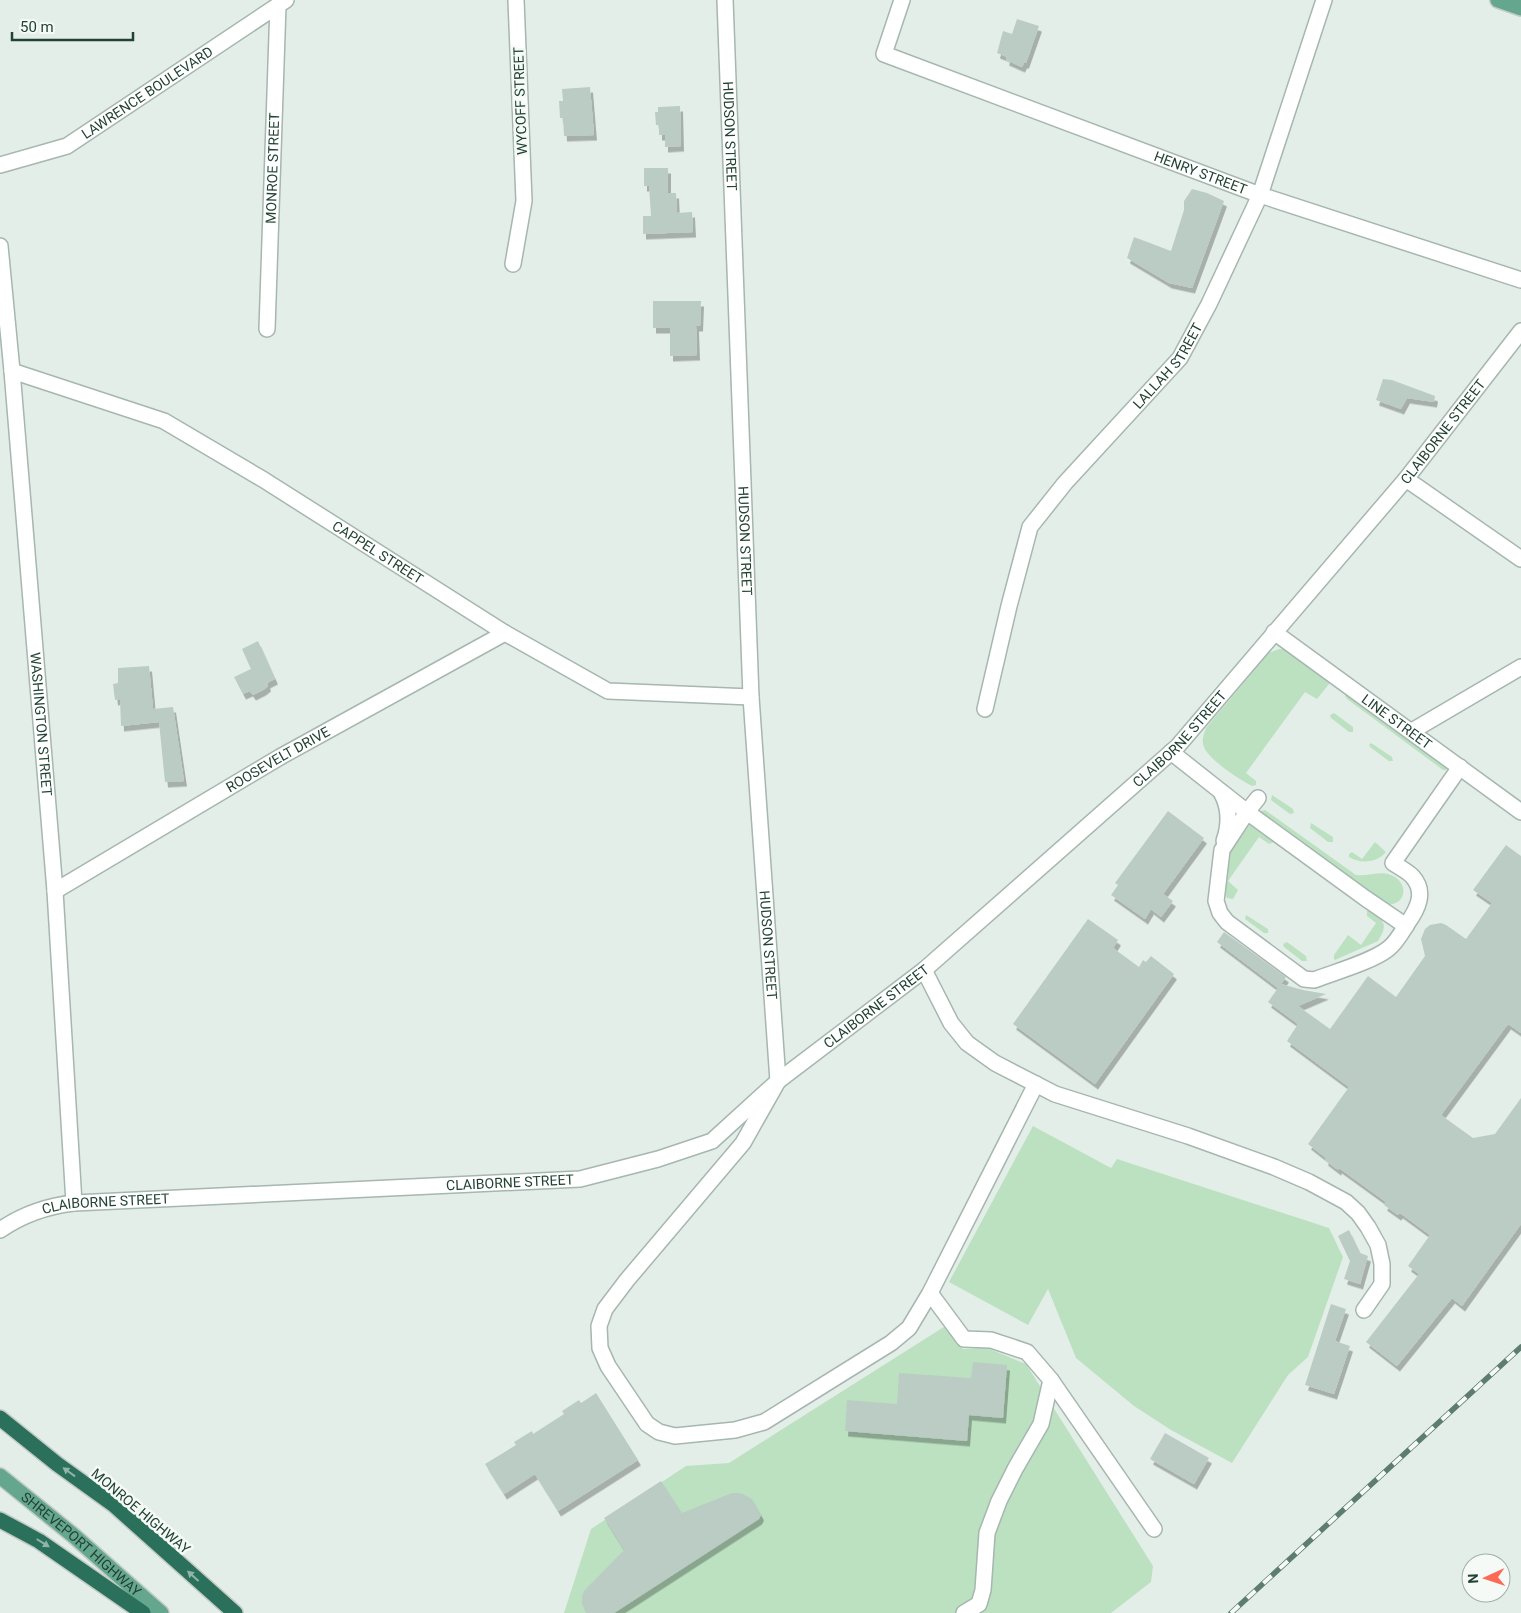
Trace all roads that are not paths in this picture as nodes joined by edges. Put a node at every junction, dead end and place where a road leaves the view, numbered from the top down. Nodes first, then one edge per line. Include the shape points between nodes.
1 (516, 0) edge
2 (725, 0) edge
3 (902, 0) edge
4 (1324, 0) edge
5 (1498, 0) edge
6 (282, 3) edge
7 (1521, 8) edge
8 (0, 165) edge
9 (1260, 195) junction
10 (0, 246) edge
11 (513, 264) dead end
12 (1521, 280) edge
13 (267, 330) dead end
14 (1521, 331) edge
15 (12, 371) junction
16 (1406, 479) junction
17 (1521, 559) edge
18 (1274, 632) junction
19 (505, 633) junction
20 (1521, 667) edge
21 (751, 697) junction
22 (985, 709) dead end
23 (1412, 731) junction
24 (1172, 752) junction
25 (1460, 767) junction
26 (1221, 792) junction
27 (1258, 798) dead end
28 (1247, 812) junction
29 (1521, 812) edge
30 (1222, 850) junction
31 (55, 891) junction
32 (1418, 905) junction
33 (1389, 915) junction
34 (1406, 926) junction
35 (1388, 949) junction
36 (924, 970) junction
37 (778, 1081) junction
38 (1036, 1084) junction
39 (74, 1203) junction
40 (0, 1230) edge
41 (930, 1293) junction
42 (1364, 1310) dead end
43 (1051, 1380) junction
44 (0, 1418) edge
45 (0, 1476) edge
46 (0, 1520) edge
47 (1154, 1529) dead end
48 (142, 1613) edge
49 (161, 1613) edge
50 (235, 1613) edge
51 (964, 1613) edge

1 - 11 street, WYCOFF STREET via 524,201
2 - 21 street, HUDSON STREET
3 - 9 street, HENRY STREET via 884,54
4 - 9 street, LALLAH STREET
5 - 7 main road
6 - 8 street, LAWRENCE BOULEVARD via 67,146
6 - 13 street, MONROE STREET
9 - 12 street, HENRY STREET
9 - 22 street, LALLAH STREET via 1180,358 1065,483 1030,527
10 - 15 street, WASHINGTON STREET
14 - 16 street, CLAIBORNE STREET
15 - 19 street, CAPPEL STREET via 164,421 264,480
15 - 31 street, WASHINGTON STREET
16 - 17 street
16 - 18 street, CLAIBORNE STREET
18 - 23 street, LINE STREET
18 - 24 street, CLAIBORNE STREET
19 - 21 street, CAPPEL STREET via 608,691
19 - 31 street, ROOSEVELT DRIVE via 280,757
20 - 23 street
21 - 37 street, HUDSON STREET
23 - 25 street, LINE STREET
24 - 26 street
24 - 36 street, CLAIBORNE STREET
25 - 29 street, LINE STREET
25 - 32 street via 1393,863 1418,884
26 - 28 street
26 - 30 street via 1228,813
27 - 28 street
28 - 30 street
28 - 33 street
30 - 35 street via 1216,901 1220,913 1227,922 1304,979 1314,980
31 - 39 street, WASHINGTON STREET
32 - 33 street via 1402,916
32 - 34 street
33 - 34 street
33 - 35 street via 1392,933
34 - 35 street
36 - 37 street, CLAIBORNE STREET
36 - 38 street via 952,1023 967,1042 996,1063
37 - 39 street, CLAIBORNE STREET via 712,1141 580,1179
37 - 41 street via 743,1143 627,1280 606,1309 599,1326 600,1348 608,1366 647,1424 659,1432 675,1436 735,1430 764,1422 891,1343 909,1328
38 - 41 street
38 - 42 street via 1055,1094 1274,1167 1346,1202 1368,1227 1378,1245 1382,1264 1382,1284
39 - 40 street, CLAIBORNE STREET via 40,1210
41 - 43 street via 964,1339 991,1340 1027,1352
43 - 47 street
43 - 51 street via 1041,1424 1007,1485 987,1532 979,1604
50 -> 44 highway, MONROE HIGHWAY via 114,1505
45 - 49 main road, SHREVEPORT HIGHWAY
46 -> 48 highway via 39,1541

